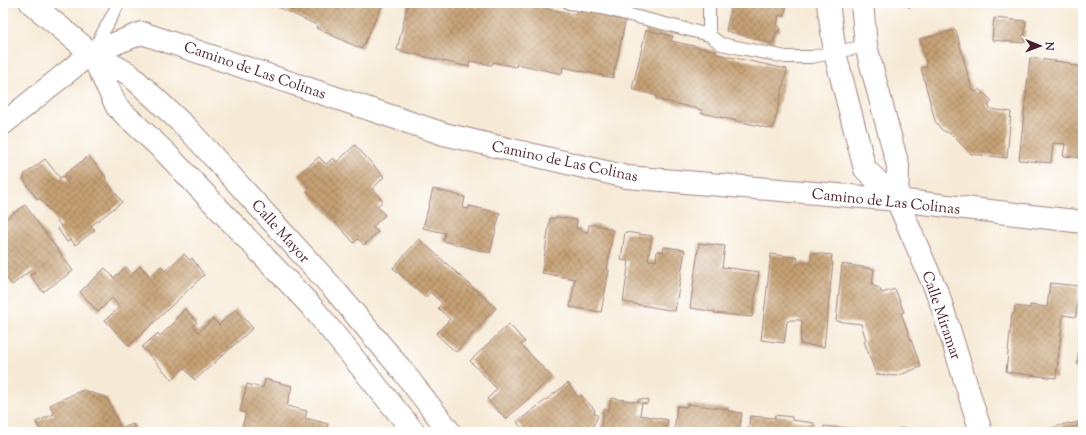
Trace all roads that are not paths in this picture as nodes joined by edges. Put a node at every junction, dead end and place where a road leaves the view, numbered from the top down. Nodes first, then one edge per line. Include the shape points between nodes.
1 (31, 3) edge
2 (119, 3) edge
3 (569, 3) edge
4 (709, 3) edge
5 (828, 3) edge
6 (862, 3) edge
7 (709, 35) junction
8 (866, 46) junction
9 (91, 53) junction
10 (835, 53) junction
11 (3, 124) edge
12 (897, 200) junction
13 (1083, 222) edge
14 (414, 432) edge
15 (450, 432) edge
16 (981, 432) edge

1 - 9 street, Calle Mayor
2 - 9 lane
3 - 7 lane via 602,8
4 - 7 lane
5 - 10 street, Calle Miramar
6 - 8 street, Calle Miramar
7 - 10 lane via 721,44 786,57 811,57
8 - 10 lane
8 - 12 street, Calle Miramar via 898,166
9 - 11 street, Camino de Las Colinas
9 - 12 street, Camino de Las Colinas via 142,32 444,134 627,177
9 - 14 street, Calle Mayor via 117,107 165,152 312,307
9 - 15 street, Calle Mayor via 129,74 188,129 333,288
10 - 12 street, Calle Miramar via 865,169
12 - 13 street, Camino de Las Colinas
12 - 16 street, Calle Miramar via 939,297

